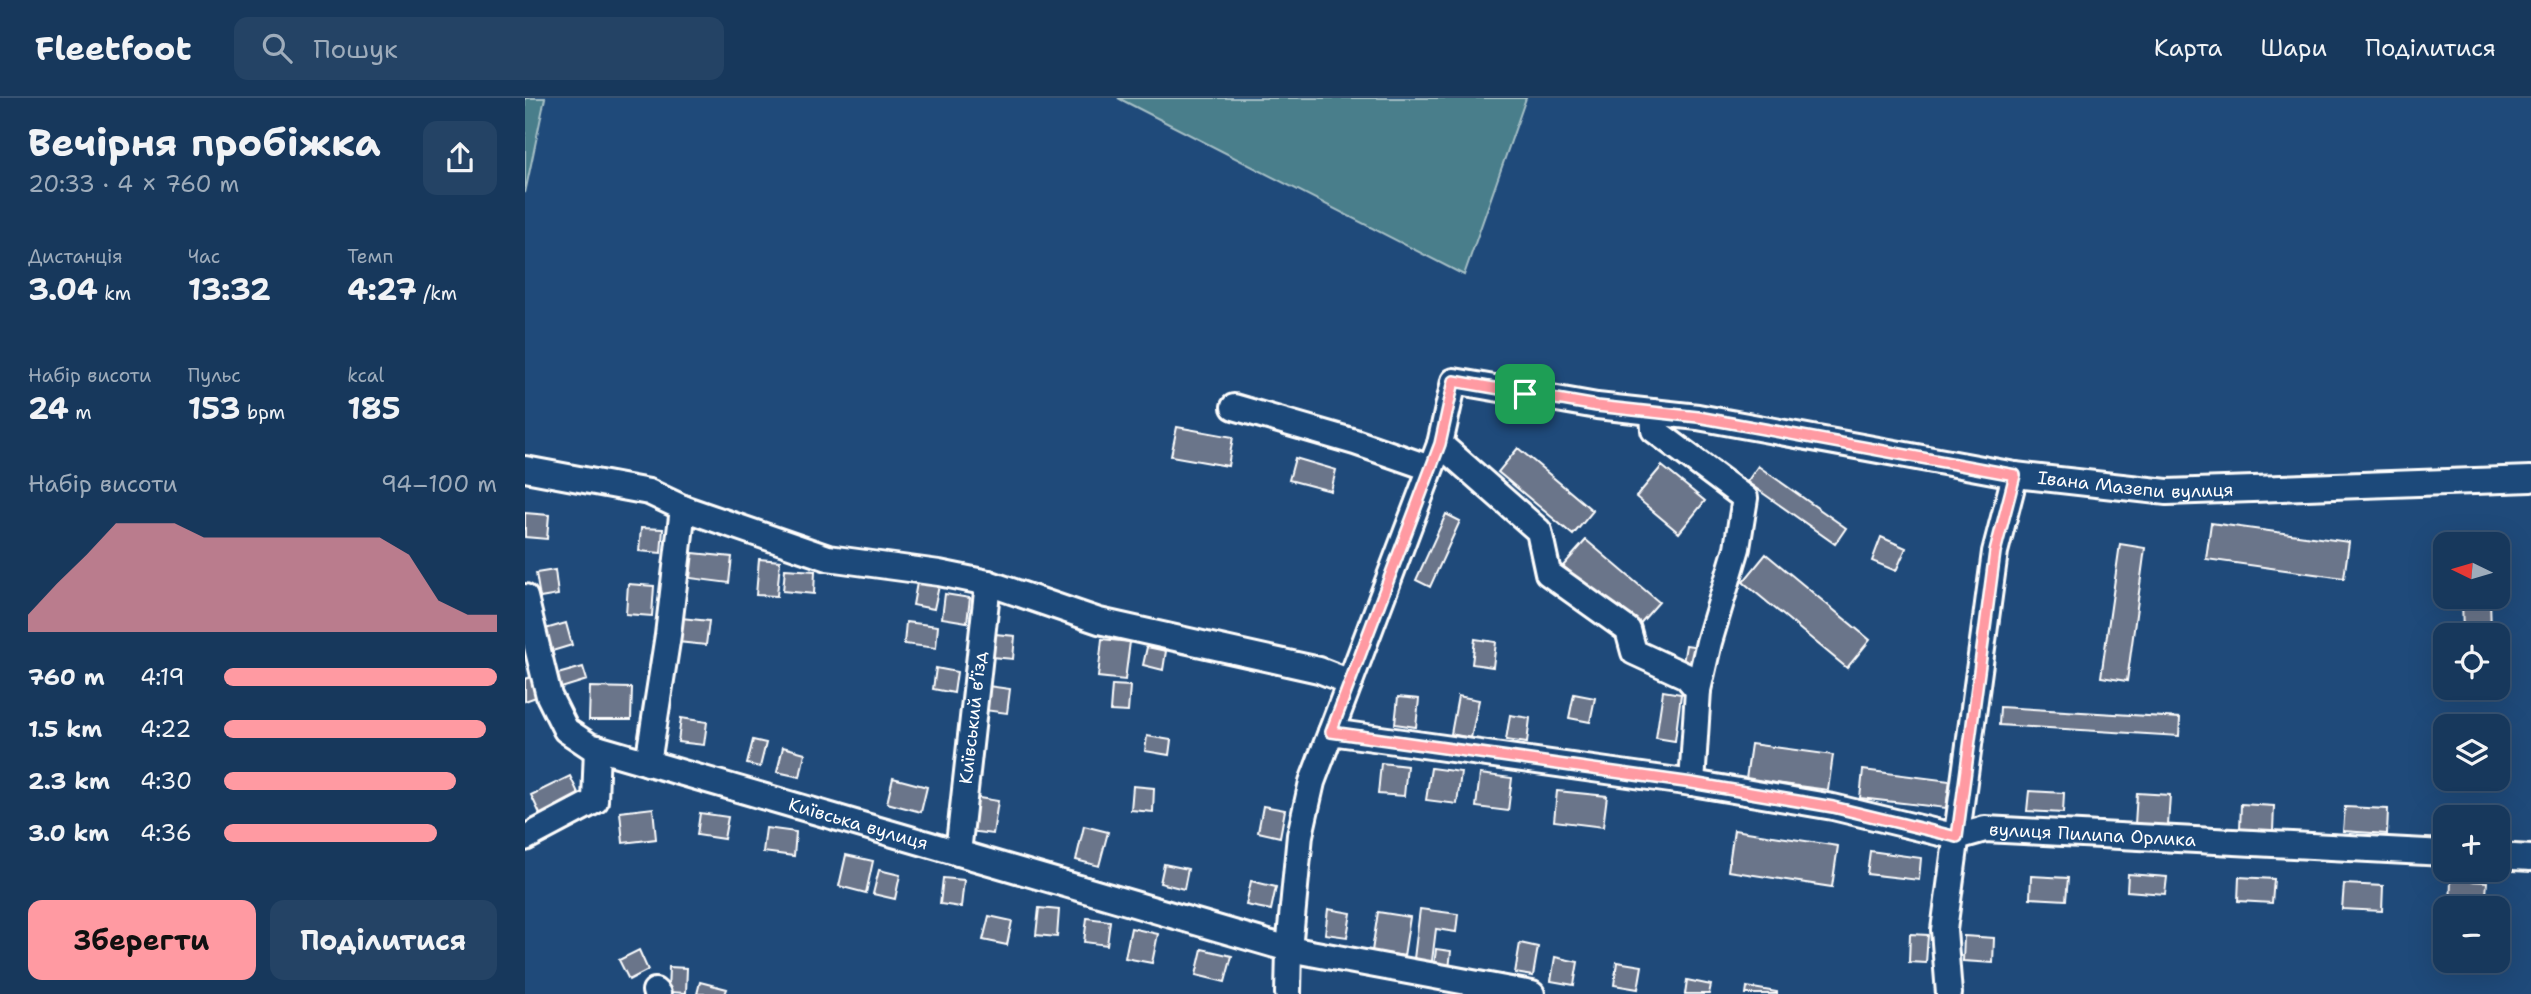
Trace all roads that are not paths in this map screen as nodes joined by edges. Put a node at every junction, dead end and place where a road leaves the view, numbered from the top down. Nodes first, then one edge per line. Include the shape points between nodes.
1 (1234, 407) dead end
2 (1653, 412) junction
3 (1440, 444) junction
4 (1430, 468) junction
5 (525, 469) edge
6 (2015, 475) junction
7 (2531, 479) edge
8 (683, 508) junction
9 (988, 583) junction
10 (525, 597) edge
11 (1350, 682) junction
12 (1698, 690) junction
13 (1331, 732) junction
14 (597, 748) junction
15 (648, 763) junction
16 (1692, 783) junction
17 (1957, 837) junction
18 (525, 838) edge
19 (2433, 852) edge
20 (958, 853) junction
21 (2510, 857) edge
22 (2531, 858) edge
23 (1289, 949) junction
24 (1288, 994) edge
25 (1532, 994) edge
26 (1949, 994) edge

1 - 4 street
2 - 3 street, Івана Мазепи вулиця via 1454,381
2 - 6 street, Івана Мазепи вулиця
2 - 12 street via 1654,430 1745,498 1737,548
3 - 4 street
3 - 12 street via 1539,531 1548,573 1628,630 1634,652 1686,676
4 - 11 street
5 - 8 street via 649,492
6 - 7 street, Івана Мазепи вулиця via 2167,492
6 - 17 street via 1995,552
8 - 9 street via 828,558
8 - 15 street
9 - 11 street via 1099,621 1319,670
9 - 20 street, Київський в’їзд
10 - 14 street, Київська вулиця via 549,696 566,730
11 - 13 street
12 - 16 street
13 - 16 street, вулиця Пилипа Орлика
13 - 23 street via 1312,782 1300,835
14 - 15 street, Київська вулиця
14 - 18 street via 595,802
15 - 20 street, Київська вулиця
16 - 17 street, вулиця Пилипа Орлика via 1833,807
17 - 19 street, вулиця Пилипа Орлика via 1985,829
17 - 26 street via 1944,930
20 - 23 street, Київська вулиця
21 - 22 street
23 - 24 street
23 - 25 street, Київська вулиця

